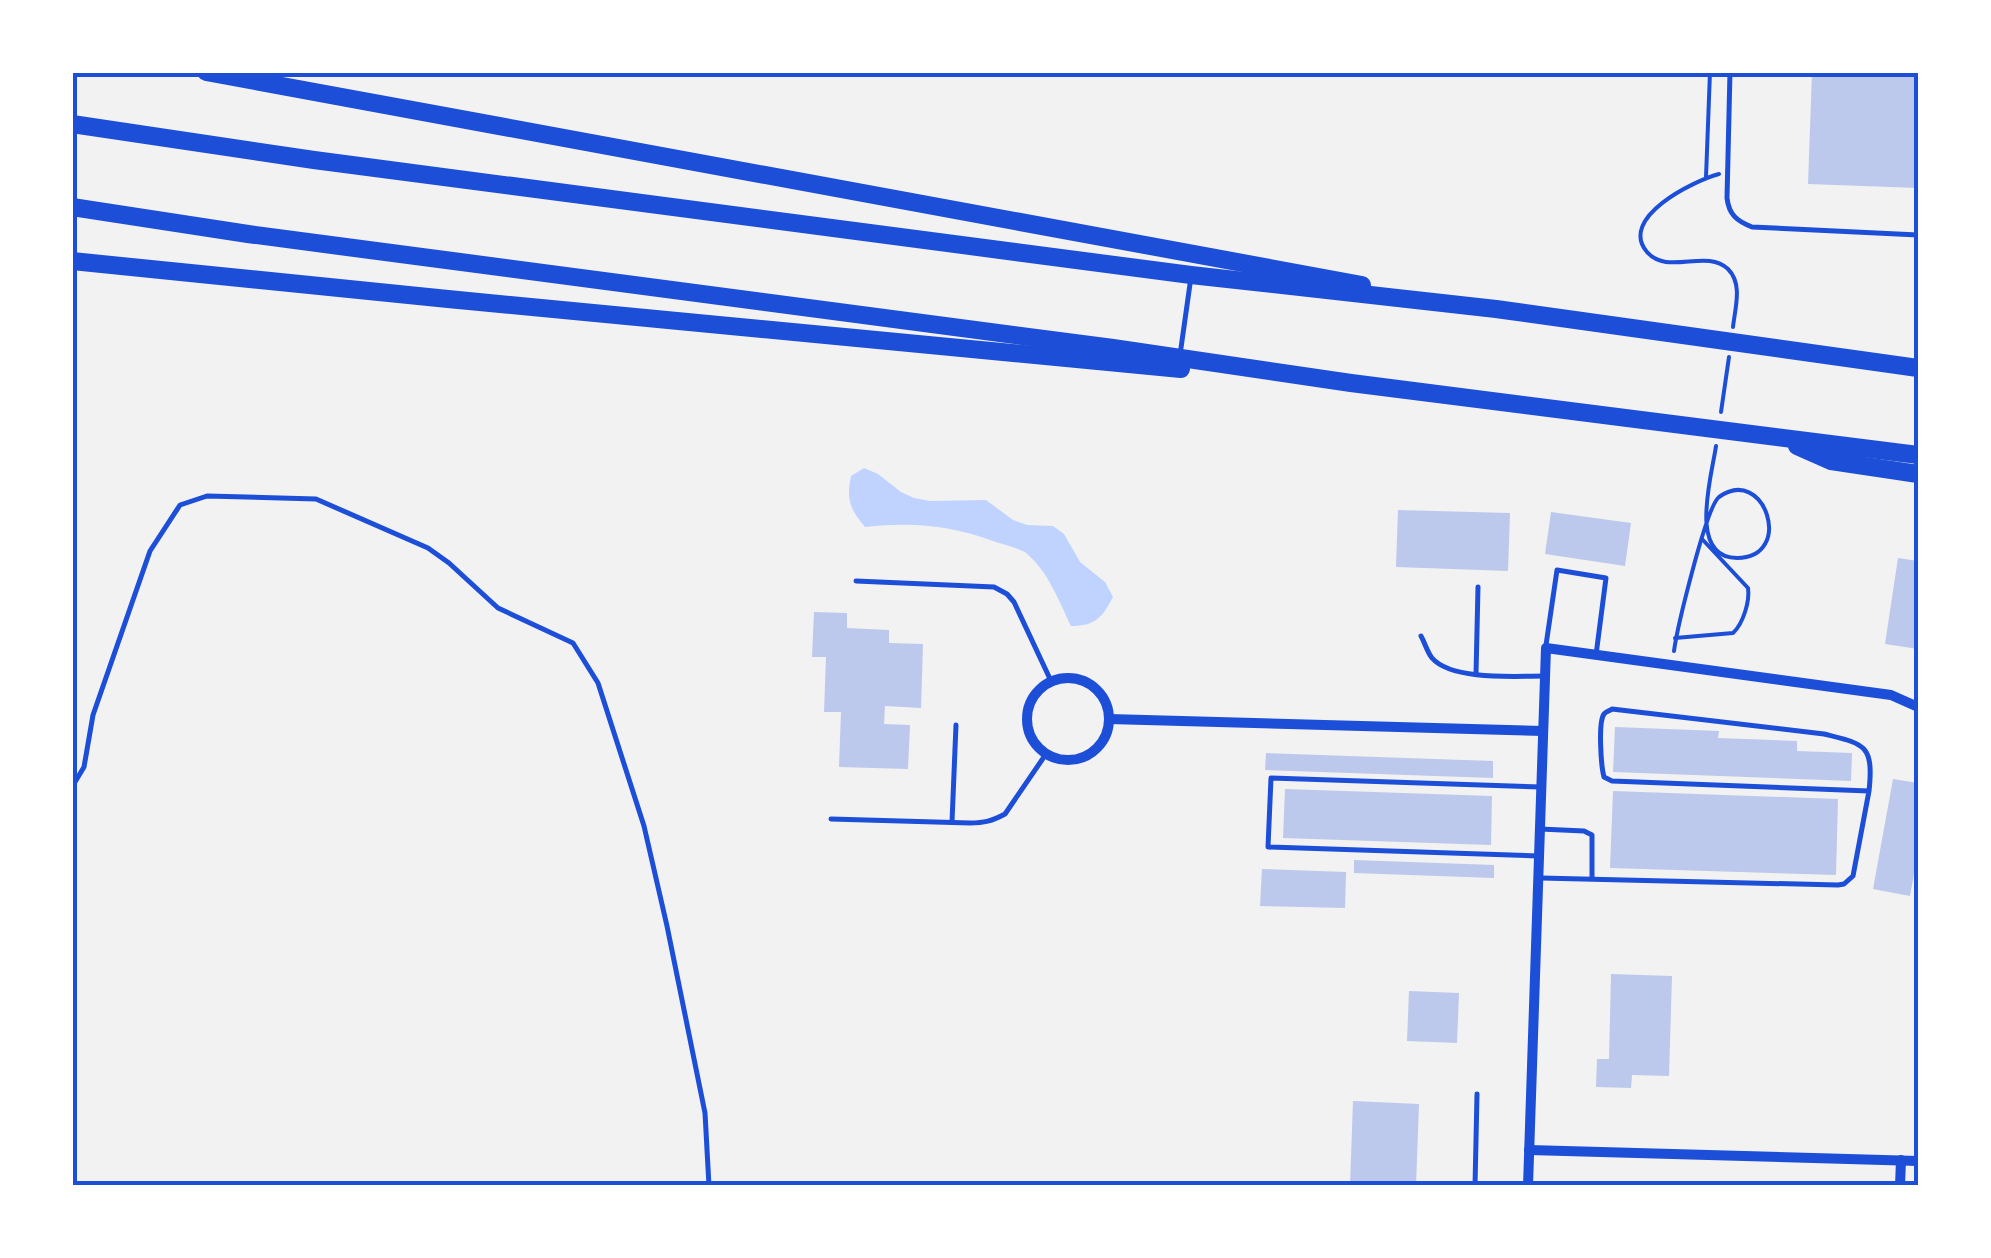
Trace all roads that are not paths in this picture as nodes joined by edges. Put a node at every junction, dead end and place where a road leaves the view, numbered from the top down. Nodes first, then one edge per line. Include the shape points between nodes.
1 (206, 72) edge
2 (1730, 72) edge
3 (72, 124) edge
4 (72, 207) edge
5 (1918, 235) edge
6 (72, 261) edge
7 (1191, 276) junction
8 (1496, 310) junction
9 (1180, 358) junction
10 (1918, 368) edge
11 (1351, 383) junction
12 (1778, 438) junction
13 (1918, 455) edge
14 (1918, 474) edge
15 (856, 582) dead end
16 (1478, 587) dead end
17 (1422, 636) dead end
18 (1546, 648) junction
19 (1596, 655) junction
20 (1476, 674) junction
21 (1545, 676) junction
22 (1051, 681) junction
23 (1918, 707) edge
24 (1109, 719) junction
25 (956, 725) dead end
26 (1543, 730) junction
27 (1046, 754) junction
28 (72, 786) edge
29 (1541, 787) junction
30 (1869, 791) junction
31 (831, 819) dead end
32 (952, 822) junction
33 (1540, 830) junction
34 (1539, 856) junction
35 (1538, 878) junction
36 (1592, 878) junction
37 (1477, 1094) dead end
38 (1529, 1150) junction
39 (1901, 1160) junction
40 (1918, 1161) edge
41 (710, 1186) edge
42 (1474, 1186) edge
43 (1528, 1186) edge
44 (1900, 1186) edge

1 - 8 highway
2 - 5 lane via 1727,198 1733,217 1752,227
3 - 7 highway
4 - 9 highway
6 - 11 highway
7 - 8 highway
7 - 9 lane
8 - 10 highway
9 - 11 highway
11 - 12 highway
12 - 13 highway
12 - 14 highway via 1830,461
15 - 22 lane via 1001,590 1014,602
16 - 20 lane
17 - 20 lane via 1442,666
18 - 19 street
18 - 19 lane via 1557,570 1606,578
18 - 21 street
19 - 23 street via 1891,695
20 - 21 lane
21 - 26 street
22 - 24 street via 1090,684
22 - 27 street via 1039,688 1027,712 1032,739
24 - 26 street
24 - 27 street via 1090,753 1064,760
25 - 32 lane
26 - 29 street
27 - 32 lane via 1005,814 985,823
28 - 41 lane via 84,767 93,715 150,551 180,505 206,496 316,498 428,548 498,608 573,644 598,682 644,826 667,926 705,1113
29 - 33 street
29 - 34 lane via 1271,778 1268,847
30 - 30 lane via 1868,761 1857,742 1612,710 1602,718 1602,772 1612,781
30 - 36 lane via 1852,876 1844,884
31 - 32 lane
33 - 34 street
33 - 36 lane via 1592,835
34 - 35 street
35 - 36 lane
35 - 38 street
37 - 42 lane
38 - 39 street
38 - 43 street
39 - 40 street
39 - 44 street

